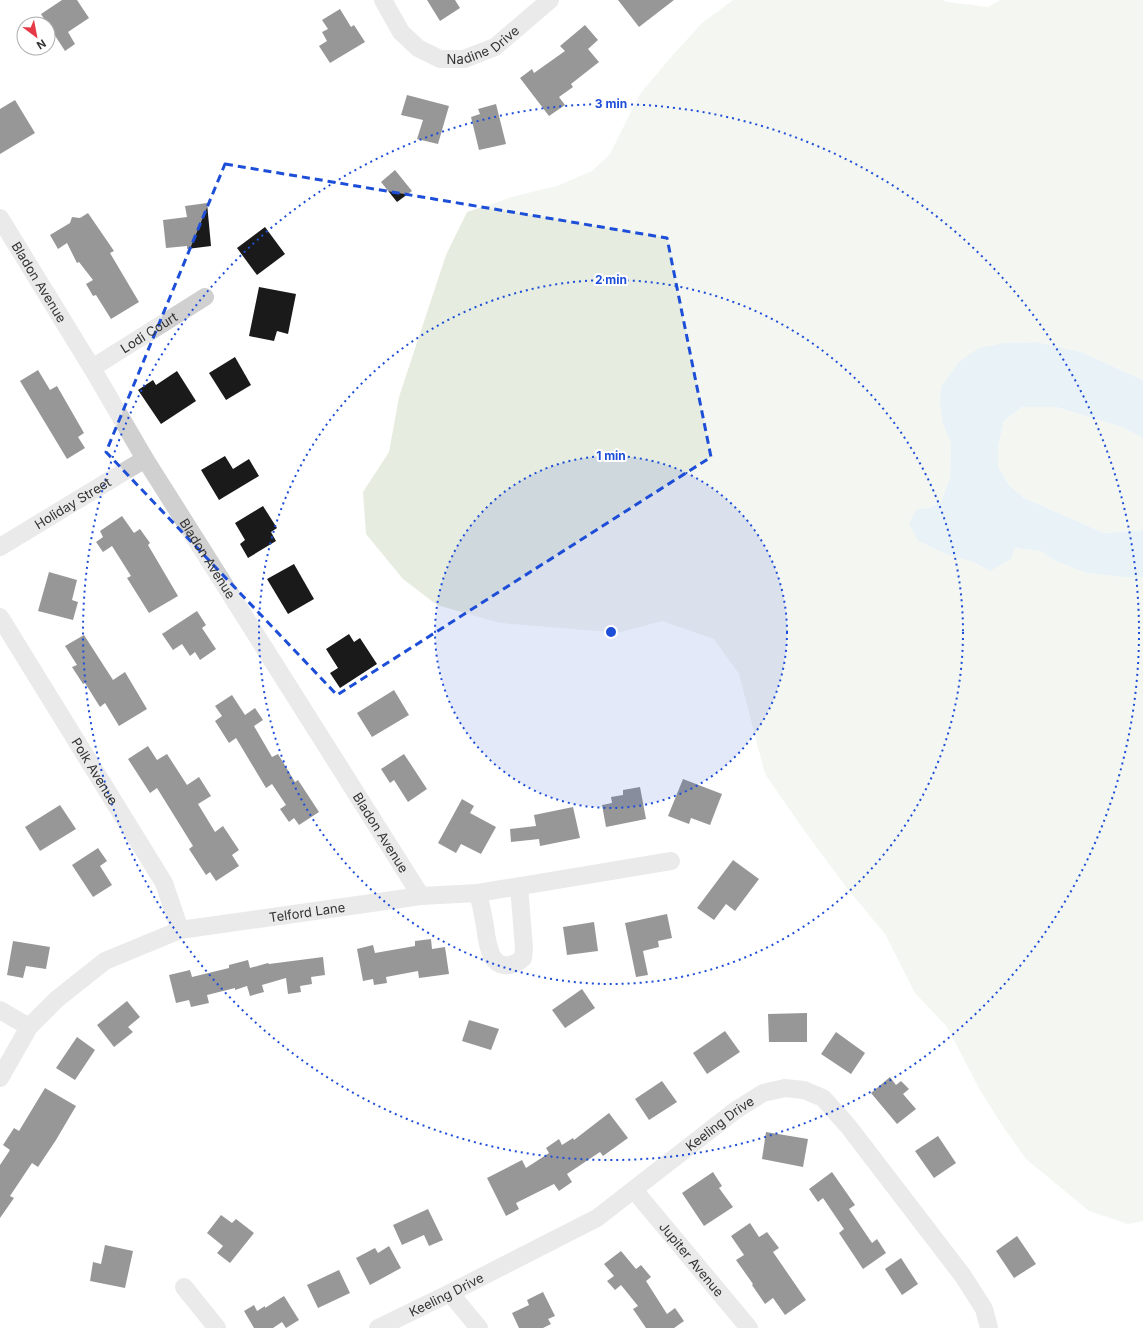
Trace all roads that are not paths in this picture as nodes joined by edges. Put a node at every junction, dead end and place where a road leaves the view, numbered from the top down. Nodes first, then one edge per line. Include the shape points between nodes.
1 (383, 0) edge
2 (550, 0) edge
3 (0, 218) edge
4 (205, 297) dead end
5 (92, 368) junction
6 (144, 459) junction
7 (0, 547) edge
8 (0, 617) edge
9 (671, 861) dead end
10 (519, 886) junction
11 (478, 893) junction
12 (421, 896) junction
13 (180, 930) junction
14 (0, 1010) edge
15 (29, 1027) junction
16 (0, 1078) edge
17 (634, 1190) junction
18 (184, 1287) dead end
19 (450, 1294) junction
20 (217, 1328) edge
21 (378, 1328) edge
22 (479, 1328) edge
23 (749, 1328) edge
24 (989, 1328) edge

1 - 2 street, Nadine Drive via 401,32 418,48 440,59 464,59 495,47
3 - 5 street, Bladon Avenue
4 - 5 street, Lodi Court
5 - 6 street, Bladon Avenue
6 - 7 street, Holiday Street
6 - 12 street, Bladon Avenue
8 - 13 street, Polk Avenue via 164,883
9 - 10 street, Telford Lane
10 - 11 street, Telford Lane
10 - 11 street via 523,958 510,966 502,965 495,960 490,951
11 - 12 street, Telford Lane
12 - 13 street, Telford Lane
13 - 15 street, Telford Lane via 105,961 57,999
14 - 15 street
15 - 16 street, Telford Lane
17 - 19 street, Keeling Drive via 597,1218
17 - 23 street, Jupiter Avenue
17 - 24 street, Keeling Drive via 736,1110 763,1093 785,1088 804,1090 823,1098 848,1126 963,1276 984,1309
18 - 20 street
19 - 21 street, Keeling Drive
19 - 22 street

